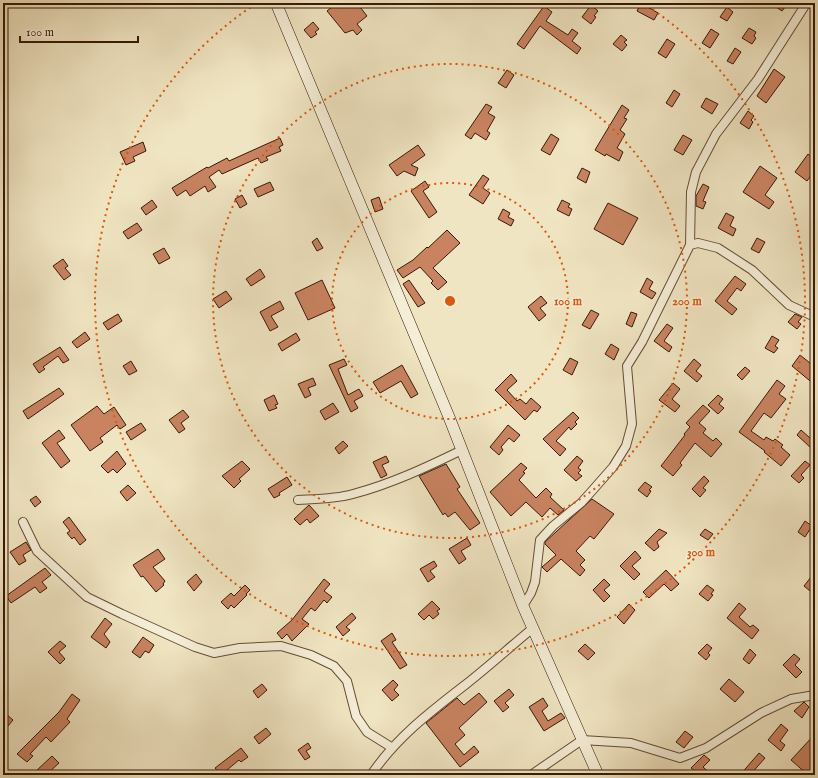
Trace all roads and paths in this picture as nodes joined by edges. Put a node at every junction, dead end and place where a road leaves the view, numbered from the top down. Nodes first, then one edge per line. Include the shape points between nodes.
1 (276, 3) edge
2 (804, 7) dead end
3 (690, 245) junction
4 (815, 317) edge
5 (462, 450) junction
6 (298, 500) dead end
7 (23, 522) dead end
8 (524, 606) junction
9 (533, 628) junction
10 (814, 693) edge
11 (582, 740) junction
12 (391, 748) junction
13 (370, 775) edge
14 (531, 775) edge
15 (598, 775) edge

1 - 5 street
2 - 3 street via 758,79 716,134 696,172 690,192
3 - 4 street via 698,243 718,248 752,270 789,305
3 - 8 street via 642,342 627,366 632,424 626,446 613,467 586,497 540,540 535,582
5 - 6 street via 418,471 353,494 327,499
5 - 8 street
7 - 12 street via 37,551 87,597 122,614 214,653 240,648 280,646 311,655 334,666 347,681 356,716 367,732
8 - 9 street
9 - 11 street
9 - 12 street via 426,715
10 - 11 street via 791,699 761,712 706,748 680,758 630,743
11 - 14 street
11 - 15 street
12 - 13 street

